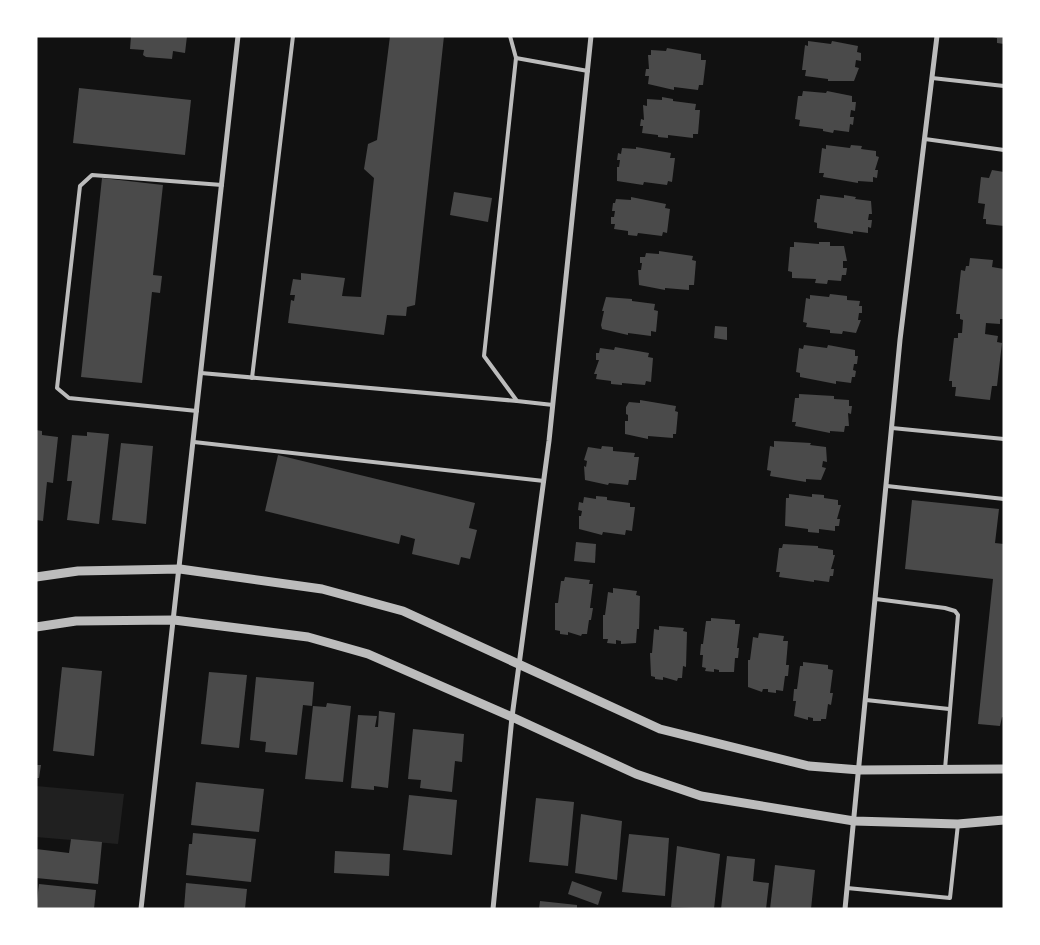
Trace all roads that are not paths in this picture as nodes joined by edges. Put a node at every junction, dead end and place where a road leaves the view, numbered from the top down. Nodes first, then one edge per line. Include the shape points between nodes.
1 (238, 36) edge
2 (292, 36) edge
3 (510, 36) edge
4 (591, 36) edge
5 (937, 36) edge
6 (516, 58) junction
7 (588, 71) junction
8 (932, 78) junction
9 (1004, 86) edge
10 (924, 139) junction
11 (1004, 150) edge
12 (222, 186) junction
13 (201, 373) junction
14 (252, 378) junction
15 (516, 401) junction
16 (553, 405) junction
17 (197, 411) junction
18 (892, 428) junction
19 (1004, 439) edge
20 (194, 442) junction
21 (544, 481) junction
22 (886, 486) junction
23 (1004, 499) edge
24 (180, 569) junction
25 (36, 577) edge
26 (876, 599) junction
27 (174, 620) junction
28 (36, 627) edge
29 (520, 666) junction
30 (866, 700) junction
31 (949, 709) junction
32 (512, 717) junction
33 (945, 769) junction
34 (1004, 769) edge
35 (860, 770) junction
36 (1004, 820) edge
37 (854, 821) junction
38 (958, 824) junction
39 (847, 888) junction
40 (141, 909) edge
41 (493, 909) edge
42 (845, 909) edge

1 - 12 street
2 - 14 lane
3 - 6 lane
4 - 7 street
5 - 8 street
6 - 7 lane
6 - 15 lane via 484,356
7 - 16 street
8 - 9 lane
8 - 10 street
10 - 11 lane
10 - 18 street
12 - 13 street
12 - 17 lane via 92,175 80,186 57,388 69,398
13 - 14 lane
13 - 17 street
14 - 15 lane
15 - 16 lane
16 - 21 street
17 - 20 street
18 - 19 lane
18 - 22 street
20 - 21 lane
20 - 24 street
21 - 29 street
22 - 23 lane
22 - 26 street
24 - 25 street via 78,571
24 - 27 street
24 - 29 street via 322,589 402,611
26 - 30 street
26 - 31 lane via 945,608 958,615
27 - 28 street via 76,621
27 - 32 street via 308,637 368,654
27 - 40 street
29 - 32 street
29 - 35 street via 660,729 809,766
30 - 31 lane
30 - 35 street
31 - 33 lane
32 - 37 street via 636,774 701,796
32 - 41 street
33 - 34 street
33 - 35 street
35 - 37 street
36 - 38 street
37 - 38 street
37 - 39 street
38 - 39 lane via 950,898
39 - 42 street

